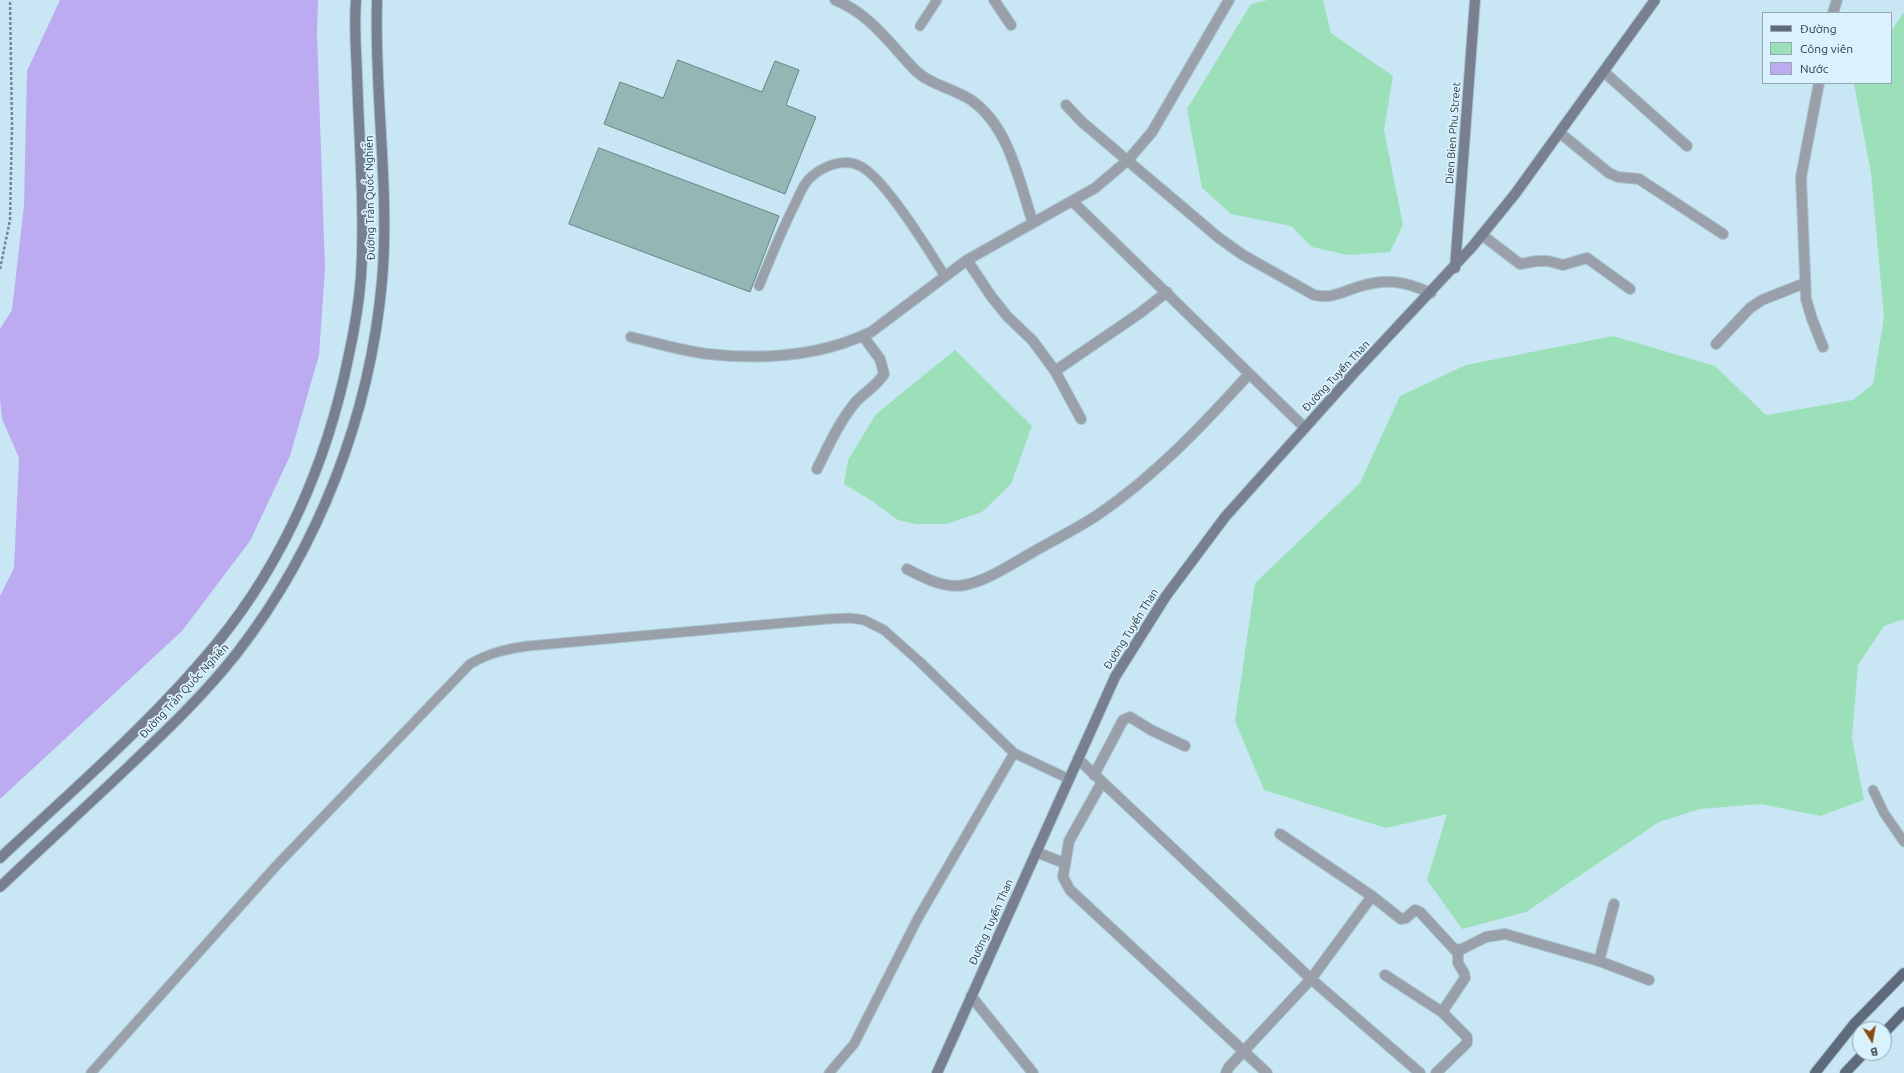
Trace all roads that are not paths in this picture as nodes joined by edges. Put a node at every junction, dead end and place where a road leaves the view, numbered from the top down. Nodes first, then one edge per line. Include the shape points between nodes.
1 (356, 0) edge
2 (377, 0) edge
3 (835, 0) edge
4 (937, 0) edge
5 (994, 0) edge
6 (1229, 0) edge
7 (1475, 0) edge
8 (1655, 0) edge
9 (1837, 0) edge
10 (1833, 12) edge
11 (1011, 25) dead end
12 (920, 26) dead end
13 (1604, 72) junction
14 (1819, 84) edge
15 (1066, 105) dead end
16 (1560, 133) junction
17 (1687, 146) dead end
18 (1128, 160) junction
19 (1073, 202) junction
20 (1033, 222) junction
21 (1723, 234) dead end
22 (1482, 235) junction
23 (968, 260) junction
24 (1454, 268) junction
25 (946, 276) junction
26 (1805, 283) junction
27 (759, 286) dead end
28 (1630, 289) dead end
29 (1167, 292) junction
30 (1430, 293) junction
31 (863, 336) junction
32 (630, 337) dead end
33 (1716, 344) dead end
34 (1823, 347) dead end
35 (1055, 371) junction
36 (1250, 374) junction
37 (1081, 419) dead end
38 (1305, 428) junction
39 (818, 469) dead end
40 (907, 569) dead end
41 (1185, 746) dead end
42 (1014, 753) junction
43 (1078, 759) junction
44 (1094, 775) junction
45 (1069, 779) junction
46 (1102, 782) junction
47 (1873, 790) dead end
48 (1280, 834) dead end
49 (1904, 842) edge
50 (1036, 852) junction
51 (0, 858) edge
52 (1064, 863) junction
53 (0, 887) edge
54 (1372, 896) junction
55 (1614, 904) dead end
56 (1458, 950) junction
57 (1599, 961) junction
58 (1904, 974) edge
59 (1385, 975) dead end
60 (1311, 978) junction
61 (1649, 980) dead end
62 (971, 996) junction
63 (1442, 1012) junction
64 (1904, 1012) edge
65 (1892, 1025) edge
66 (1244, 1052) junction
67 (1856, 1061) edge
68 (91, 1073) edge
69 (829, 1073) edge
70 (937, 1073) edge
71 (1033, 1073) edge
72 (1226, 1073) edge
73 (1267, 1073) edge
74 (1420, 1073) edge
75 (1436, 1073) edge
76 (1815, 1073) edge
77 (1845, 1073) edge

1 - 51 main road, Đường Trần Quốc Nghiễn via 362,230 361,278 356,324 332,425 298,514 276,557 218,642 131,735
2 - 53 main road, Đường Trần Quốc Nghiễn via 384,233 382,281 365,385 351,433 318,520 268,610 236,654 146,749
3 - 20 street via 865,16 925,79 969,99 985,110 1004,141
4 - 12 lane
5 - 11 street
6 - 18 street via 1152,132
7 - 24 main road, Dien Bien Phu Street
8 - 13 main road, Đường Tuyển Than
9 - 10 street
13 - 16 main road, Đường Tuyển Than
13 - 17 street
14 - 26 street via 1801,177
15 - 18 street via 1082,122
16 - 21 street via 1609,173 1618,177 1639,179
16 - 22 main road, Đường Tuyển Than
18 - 19 street via 1095,188
18 - 30 street via 1219,238 1243,255 1314,295 1325,297 1360,286 1398,281
19 - 20 street
19 - 29 street
20 - 23 street
22 - 24 main road, Đường Tuyển Than
22 - 28 street via 1520,264 1548,261 1563,265 1587,258
23 - 25 street
23 - 35 street via 1003,311 1033,341
24 - 30 main road, Đường Tuyển Than
25 - 27 lane via 872,173 860,165 839,163 822,169 807,181
25 - 31 street
26 - 33 street via 1762,300 1750,308
26 - 34 street via 1806,300
29 - 35 street via 1140,314
29 - 36 street
30 - 38 main road, Đường Tuyển Than
31 - 32 street via 831,348 757,356 708,354
31 - 39 street via 880,359 884,374 843,417
35 - 37 street
36 - 38 street
36 - 40 street via 1166,460 1095,517 1006,567 964,585 936,582
38 - 43 main road, Đường Tuyển Than via 1226,517 1166,596 1115,677
41 - 44 street via 1126,717
42 - 45 lane
42 - 68 lane via 899,643 874,624 864,620 820,620 528,646 484,656 470,664 321,818
42 - 69 lane via 918,918 854,1044
43 - 44 street
43 - 45 main road, Đường Tuyển Than
44 - 46 street
45 - 50 main road, Đường Tuyển Than
46 - 52 street via 1069,841
46 - 60 street
47 - 49 lane via 1884,813
48 - 54 street
50 - 52 street
50 - 62 main road, Đường Tuyển Than
52 - 66 street via 1063,878 1070,890
54 - 56 street via 1400,919 1406,918 1415,910 1420,912 1455,950
54 - 60 street
55 - 57 street
56 - 57 street via 1486,937 1505,934
56 - 63 street via 1458,963 1465,978
57 - 61 street
58 - 76 main road via 1854,1024
59 - 63 street
60 - 66 street
60 - 74 street
62 - 70 main road, Đường Tuyển Than
62 - 71 street
63 - 75 street via 1468,1040
64 - 65 main road
66 - 72 street
66 - 73 street
67 - 77 main road

